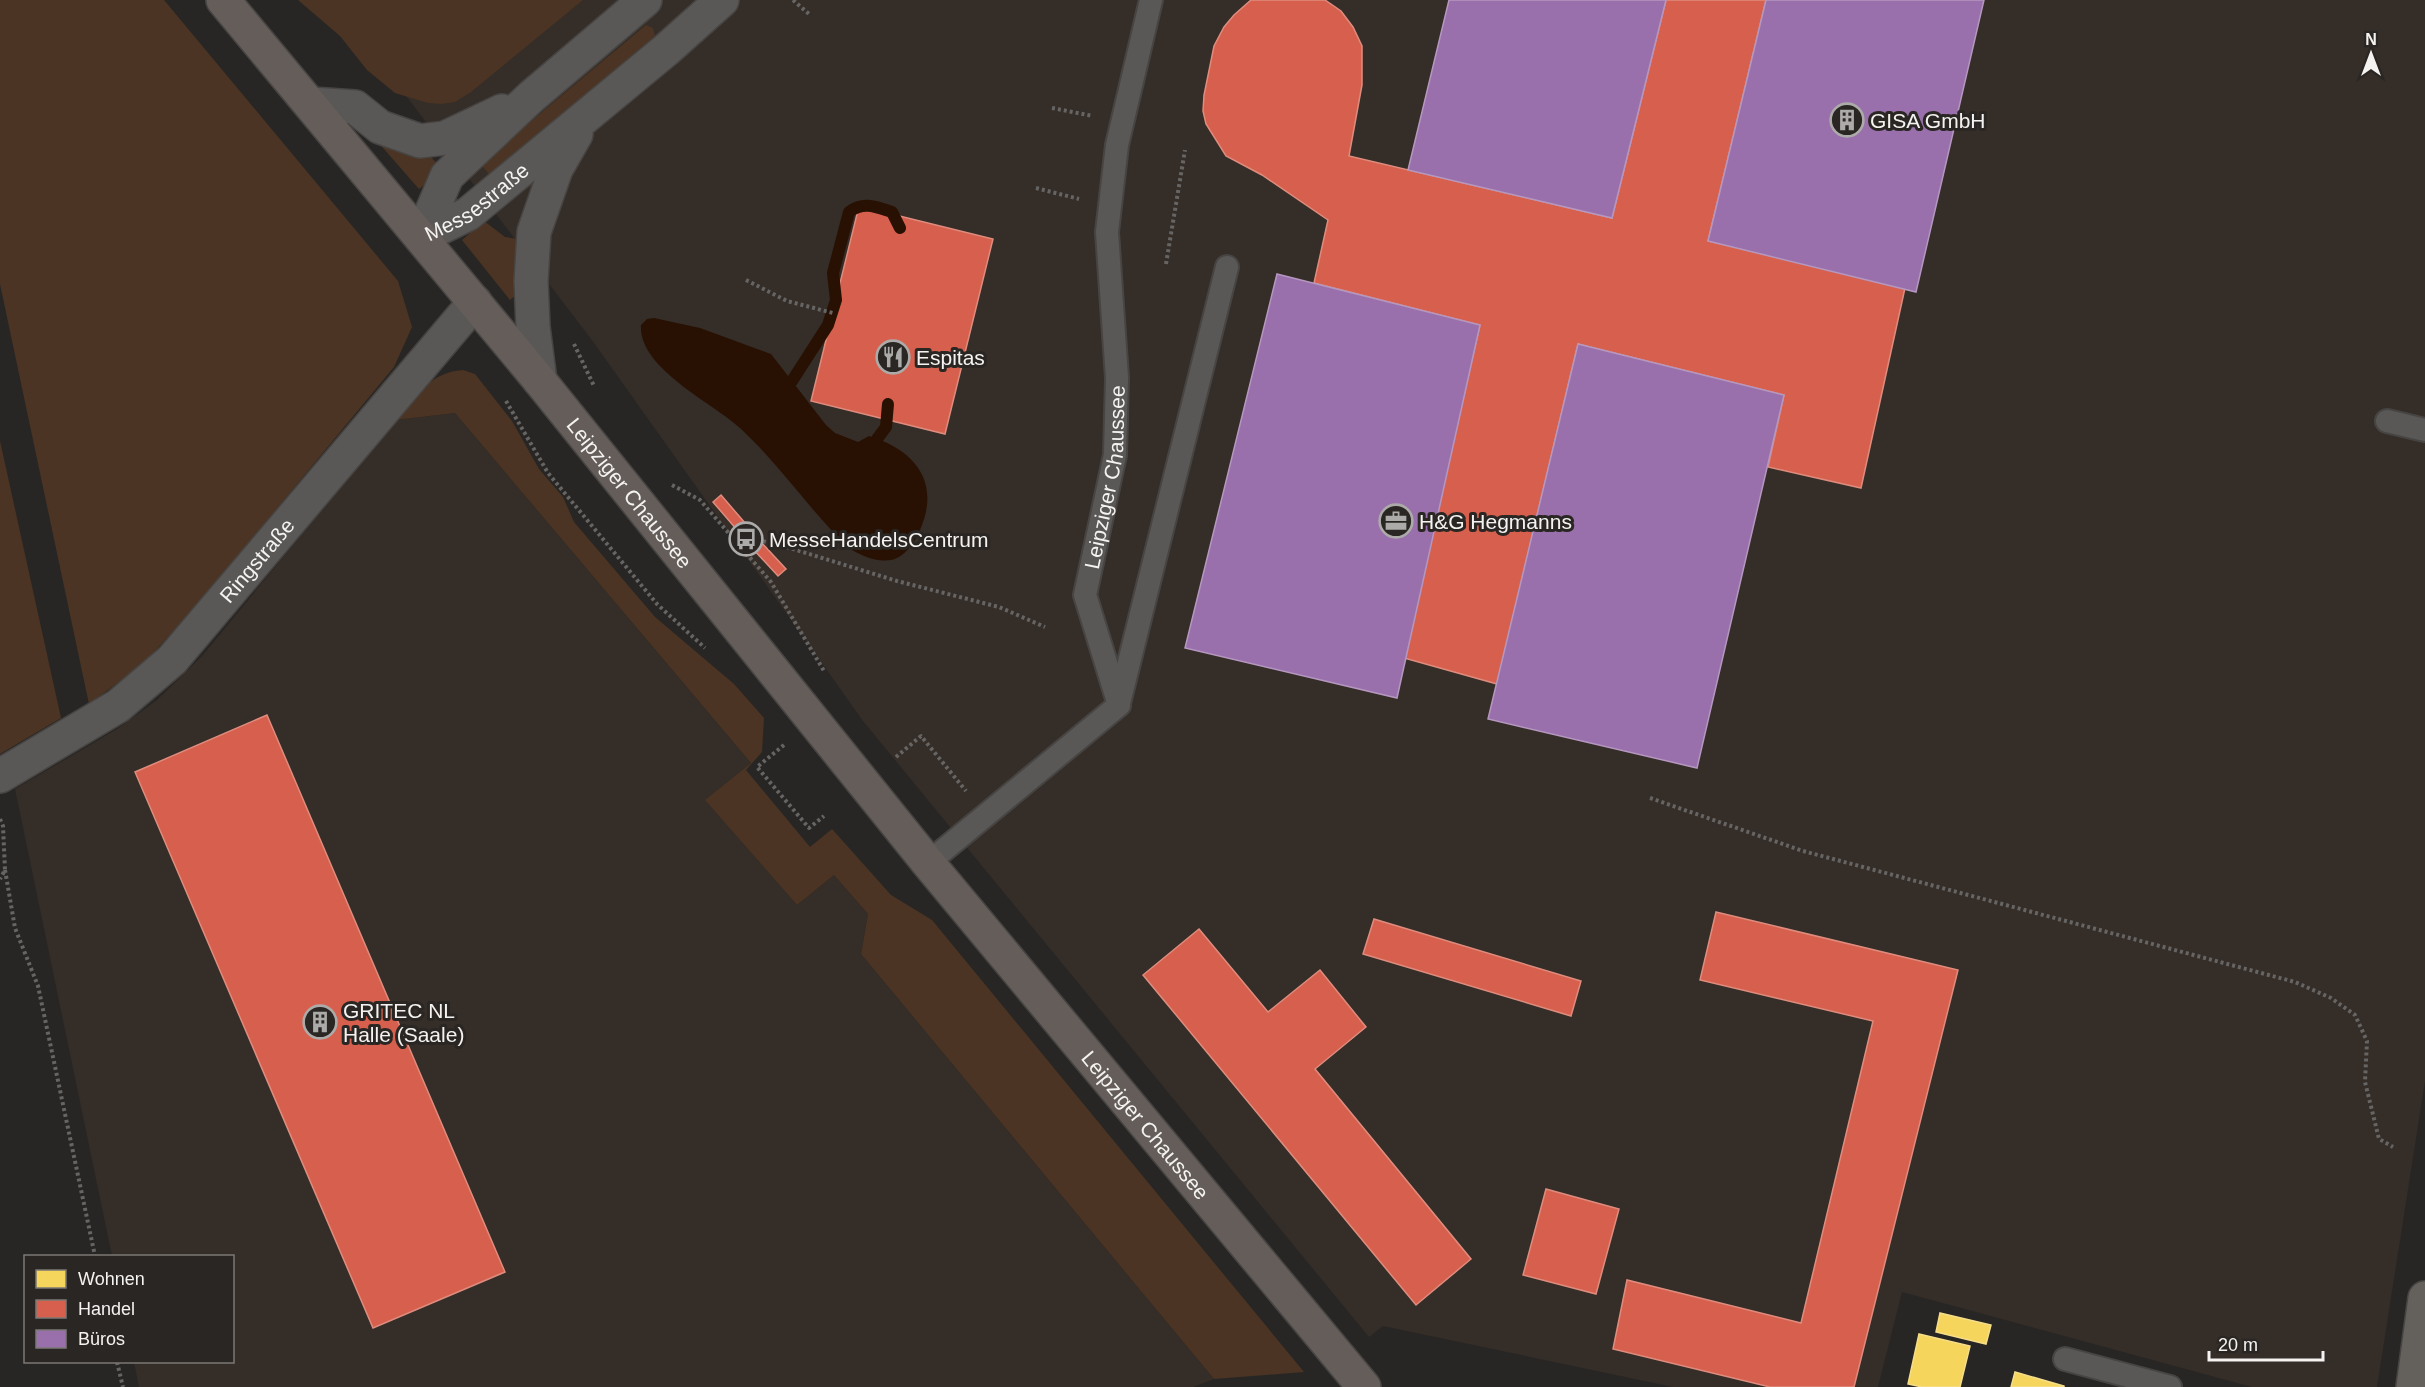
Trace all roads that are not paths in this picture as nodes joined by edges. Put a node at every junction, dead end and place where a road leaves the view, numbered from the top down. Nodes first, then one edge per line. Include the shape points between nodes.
1 (223, 0) edge
2 (645, 0) edge
3 (722, 0) edge
4 (1151, 0) edge
5 (531, 97) junction
6 (311, 104) junction
7 (586, 117) junction
8 (421, 237) junction
9 (1227, 267) dead end
10 (475, 302) junction
11 (540, 381) junction
12 (2387, 421) dead end
13 (2425, 430) edge
14 (1119, 705) junction
15 (0, 776) edge
16 (928, 863) junction
17 (2425, 1298) edge
18 (2065, 1359) dead end
19 (1364, 1387) edge
20 (2170, 1387) edge
21 (2413, 1387) edge

1 - 6 main road, Leipziger Chaussee
2 - 5 street, Messestraße
3 - 7 street, Messestraße
4 - 14 lane, Leipziger Chaussee via 1117,145 1108,221 1117,378 1115,455 1085,595
5 - 6 street, Messestraße via 445,138 420,141 380,127 356,107
5 - 8 street, Messestraße via 447,176
6 - 8 main road, Leipziger Chaussee
7 - 8 street, Messestraße via 468,214
7 - 11 street, Messestraße via 556,169 534,232 532,327
8 - 10 main road, Leipziger Chaussee
9 - 14 lane
10 - 11 main road, Leipziger Chaussee
10 - 15 street, Ringstraße via 172,660 118,705
11 - 16 main road, Leipziger Chaussee
12 - 13 lane
14 - 16 lane
16 - 19 main road, Leipziger Chaussee
17 - 21 street
18 - 20 lane

